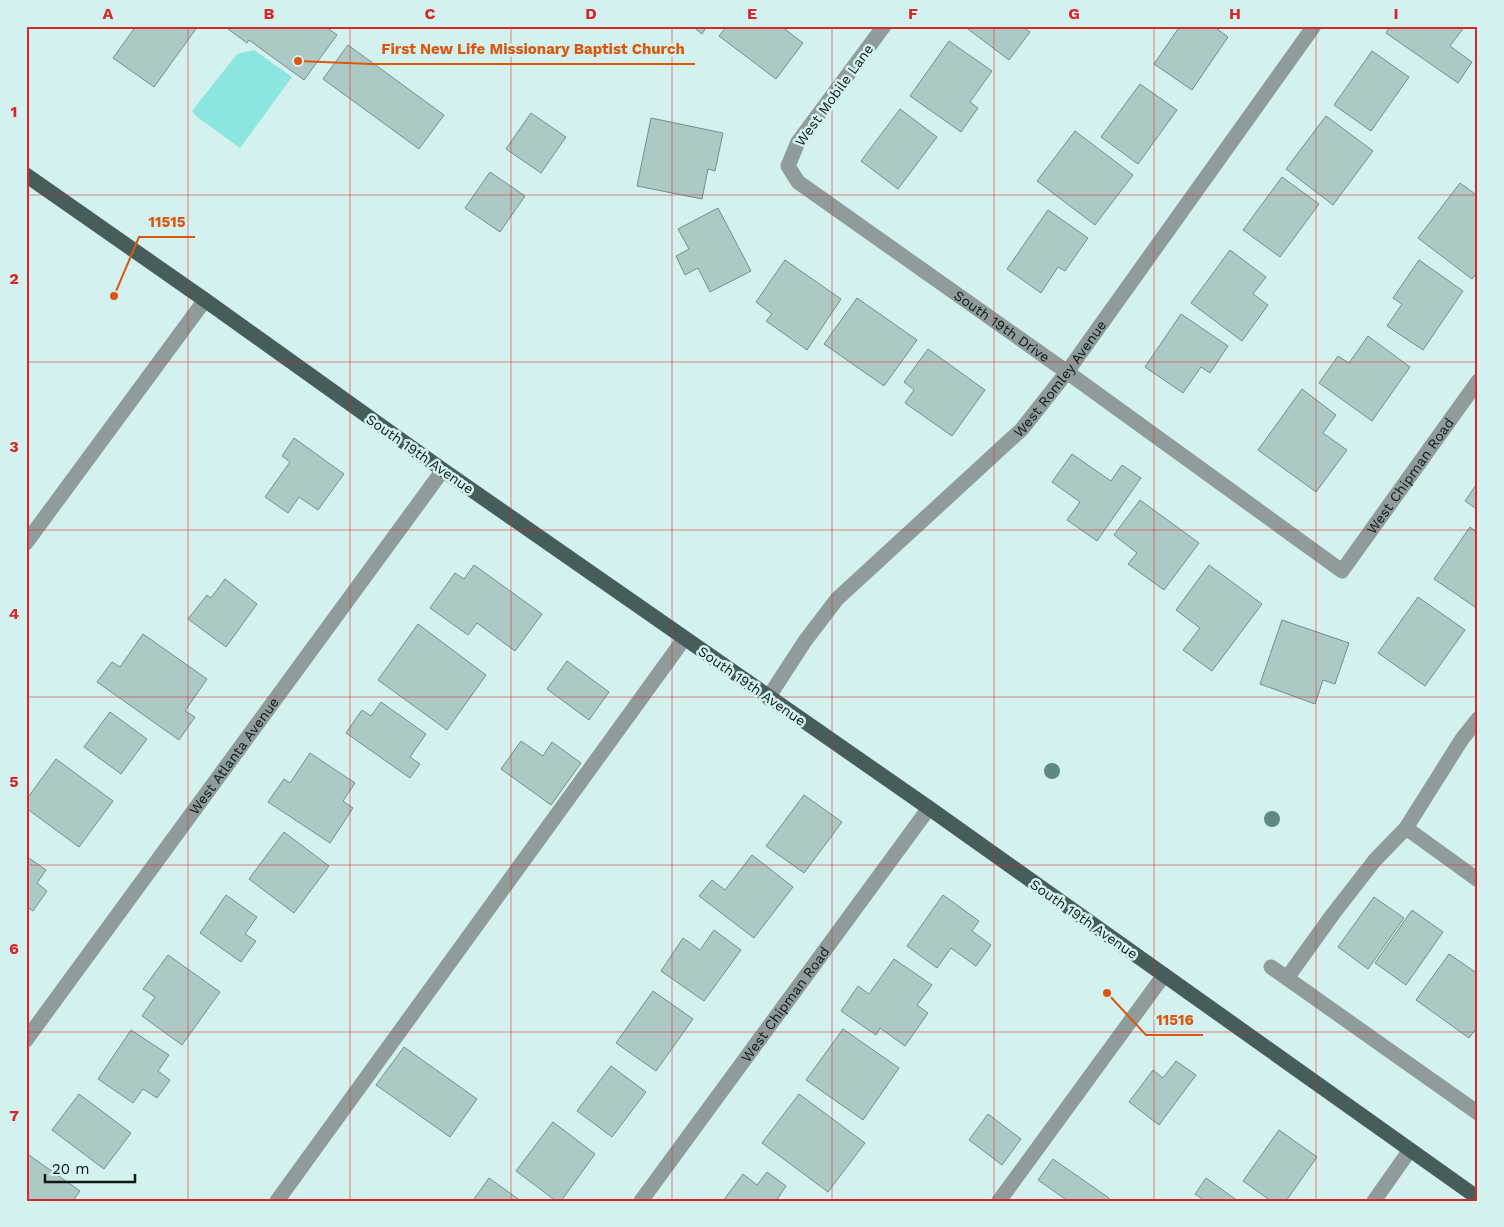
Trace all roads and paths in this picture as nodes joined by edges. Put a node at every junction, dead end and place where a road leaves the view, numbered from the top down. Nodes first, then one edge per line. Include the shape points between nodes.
1 (884, 26) edge
2 (1314, 26) edge
3 (788, 166) joint
4 (26, 175) edge
5 (205, 300) junction
6 (1067, 372) junction
7 (1478, 381) edge
8 (443, 470) junction
9 (26, 543) edge
10 (1342, 571) joint
11 (684, 639) junction
12 (768, 698) junction
13 (1478, 719) edge
14 (929, 808) junction
15 (1406, 828) junction
16 (1478, 880) edge
17 (1271, 967) dead end
18 (1164, 975) junction
19 (1286, 978) junction
20 (26, 1040) edge
21 (1478, 1113) edge
22 (1410, 1150) junction
23 (1478, 1198) edge
24 (277, 1201) edge
25 (641, 1201) edge
26 (999, 1201) edge
27 (1374, 1201) edge

1 - 3 street, West Mobile Lane via 798,142
2 - 6 street, West Romley Avenue
3 - 6 street, South 19th Drive via 798,182
4 - 5 main road, South 19th Avenue
5 - 8 main road, South 19th Avenue
5 - 9 street
6 - 10 street, South 19th Drive
6 - 12 street, West Romley Avenue via 1022,429 837,600 805,641
7 - 10 street, West Chipman Road
8 - 11 main road, South 19th Avenue
8 - 20 street, West Atlanta Avenue
11 - 12 main road, South 19th Avenue
11 - 24 street
12 - 14 main road, South 19th Avenue
13 - 15 street
14 - 18 main road, South 19th Avenue
14 - 25 street, West Chipman Road
15 - 16 street
15 - 19 street via 1375,860
17 - 19 street
18 - 22 main road, South 19th Avenue
18 - 26 street
19 - 21 street
22 - 23 main road, South 19th Avenue
22 - 27 street

